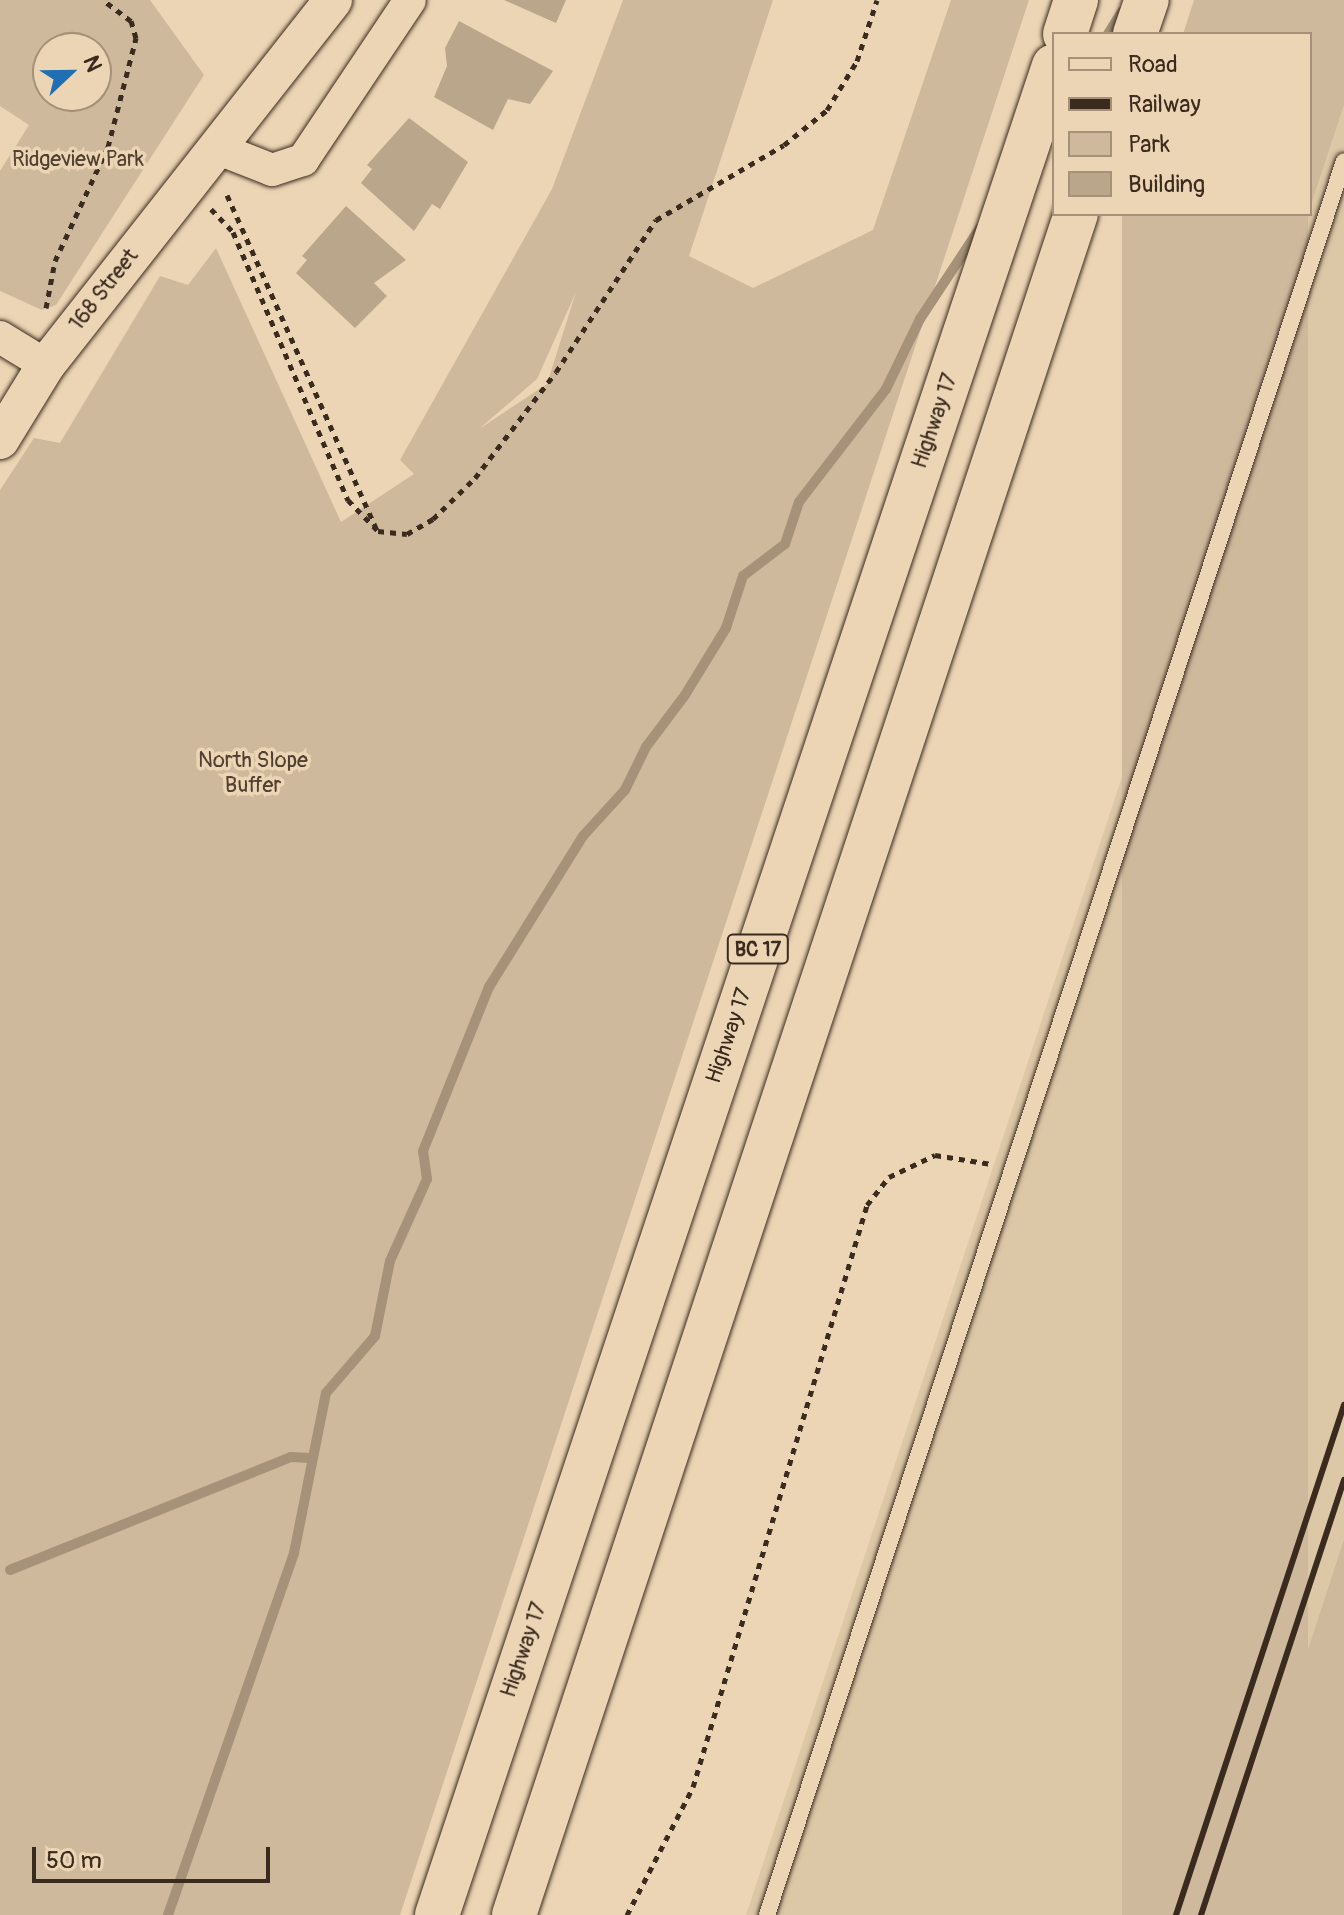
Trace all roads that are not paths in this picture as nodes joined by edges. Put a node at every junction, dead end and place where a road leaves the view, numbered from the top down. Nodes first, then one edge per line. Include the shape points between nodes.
1 (333, 0) edge
2 (410, 0) edge
3 (1076, 0) edge
4 (1147, 0) edge
5 (1066, 32) edge
6 (1136, 32) edge
7 (1052, 72) edge
8 (219, 149) junction
9 (1344, 161) edge
10 (1075, 216) edge
11 (0, 337) edge
12 (46, 365) junction
13 (0, 440) edge
14 (437, 1915) edge
15 (514, 1915) edge
16 (767, 1915) edge

1 - 8 street, 168 Street
2 - 8 street via 303,160 272,170
3 - 5 highway
4 - 6 highway
7 - 14 highway, Highway 17 / BC 17
8 - 12 street, 168 Street
9 - 16 lane
10 - 15 highway
11 - 12 street
12 - 13 street, 168 Street

